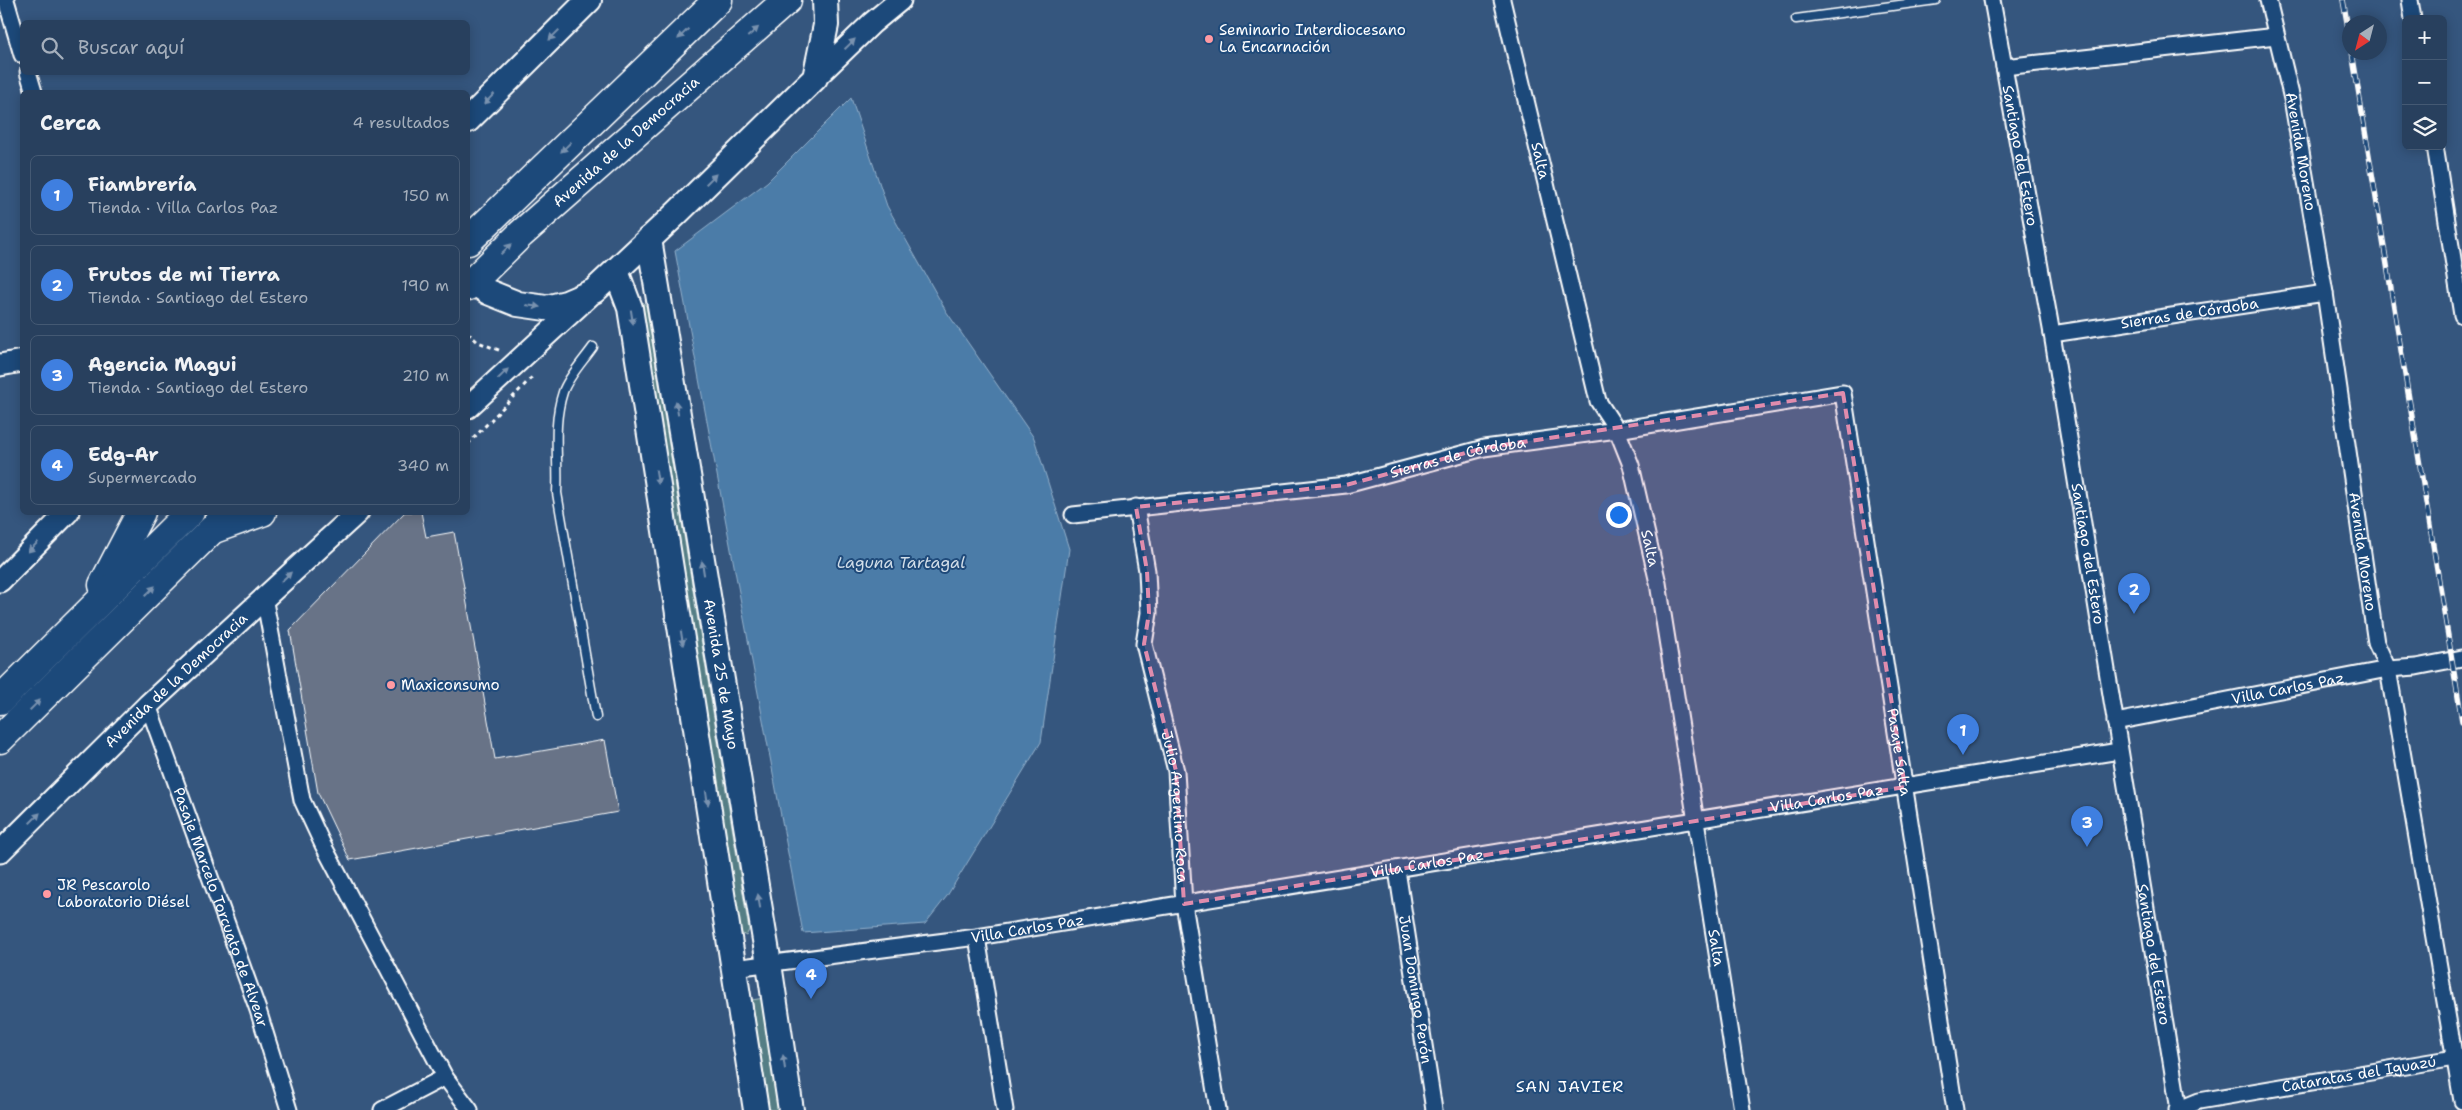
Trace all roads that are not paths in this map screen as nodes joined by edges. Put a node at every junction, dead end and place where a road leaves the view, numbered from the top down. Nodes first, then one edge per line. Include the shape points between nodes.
1 (6, 0) edge
2 (589, 0) edge
3 (718, 0) edge
4 (787, 0) edge
5 (825, 0) edge
6 (900, 0) edge
7 (1502, 0) edge
8 (1936, 0) edge
9 (1992, 0) edge
10 (2268, 0) edge
11 (2410, 0) edge
12 (2413, 15) edge
13 (1796, 19) dead end
14 (2276, 36) junction
15 (20, 48) edge
16 (2004, 66) junction
17 (29, 75) edge
18 (815, 78) junction
19 (33, 90) edge
20 (470, 118) edge
21 (2436, 150) edge
22 (648, 239) junction
23 (470, 240) edge
24 (616, 271) junction
25 (2459, 273) edge
26 (470, 282) edge
27 (470, 283) edge
28 (594, 291) junction
29 (2325, 293) junction
30 (2462, 316) edge
31 (2052, 334) junction
32 (593, 347) dead end
33 (20, 361) edge
34 (0, 365) edge
35 (1843, 392) joint
36 (470, 405) edge
37 (1617, 430) junction
38 (1136, 506) junction
39 (64, 515) edge
40 (139, 515) edge
41 (187, 515) edge
42 (249, 515) edge
43 (355, 515) edge
44 (1072, 515) dead end
45 (222, 521) edge
46 (0, 580) edge
47 (264, 597) junction
48 (75, 626) junction
49 (2462, 658) edge
50 (2388, 669) junction
51 (0, 700) edge
52 (148, 705) junction
53 (596, 718) dead end
54 (2115, 722) junction
55 (0, 739) edge
56 (2119, 751) junction
57 (1905, 787) junction
58 (1696, 822) junction
59 (0, 852) edge
60 (1397, 870) junction
61 (1184, 904) junction
62 (977, 937) junction
63 (769, 964) junction
64 (734, 968) junction
65 (2454, 1058) junction
66 (445, 1077) junction
67 (2462, 1101) edge
68 (386, 1109) edge
69 (288, 1110) edge
70 (470, 1110) edge
71 (756, 1110) edge
72 (791, 1110) edge
73 (1005, 1110) edge
74 (1218, 1110) edge
75 (1434, 1110) edge
76 (1742, 1110) edge
77 (1954, 1110) edge
78 (2178, 1110) edge

1 - 15 street
2 -> 20 main road
3 -> 23 highway
26 -> 4 highway, Avenida de la Democracia
5 - 18 main road via 826,26
18 -> 6 street
7 - 37 street, Salta via 1598,401
8 - 13 lane
9 - 16 street, Santiago del Estero
10 - 14 street, Avenida Moreno
11 - 12 street
14 - 16 street
14 - 29 street, Avenida Moreno via 2292,99
16 - 31 street, Santiago del Estero
17 - 19 street
22 -> 18 main road
21 - 25 street
22 - 24 main road
63 -> 22 main road, Avenida 25 de Mayo
24 - 28 main road
24 -> 64 main road via 630,308
25 - 30 street
27 -> 28 main road via 518,304 546,308
36 -> 28 street
29 - 31 street, Sierras de Córdoba
29 - 50 street, Avenida Moreno via 2376,643
31 - 54 street, Santiago del Estero
32 - 53 lane via 563,391 555,433 557,493
33 - 34 street
35 - 37 street, Sierras de Córdoba
35 - 57 street, Pasaje Salta
37 - 38 street, Sierras de Córdoba via 1484,448 1346,485
37 - 58 street, Salta via 1631,465 1658,583
38 - 44 street, Sierras de Córdoba
38 - 61 street, Julio Argentino Roca via 1148,579 1149,613 1144,644 1176,771
39 -> 46 street
40 - 48 highway via 108,577
41 - 48 highway
42 - 45 highway
47 -> 43 street, Avenida de la Democracia
55 -> 45 highway
47 - 52 street, Avenida de la Democracia
47 - 66 street via 302,800
48 - 51 highway
49 - 50 street, Villa Carlos Paz
50 - 54 street, Villa Carlos Paz
50 - 65 street, Avenida Moreno
59 -> 52 street, Avenida de la Democracia
52 - 69 street, Pasaje Marcelo Torcuato de Alvear via 258,1010
54 - 56 street, Santiago del Estero
56 - 57 street, Villa Carlos Paz
56 - 78 street, Santiago del Estero
57 - 58 street, Villa Carlos Paz
57 - 77 street, Pasaje Salta
58 - 60 street, Villa Carlos Paz
58 - 76 street, Salta
60 - 61 street, Villa Carlos Paz
60 - 75 street, Juan Domingo Perón
61 - 62 street, Villa Carlos Paz
61 - 74 street, Julio Argentino Roca
62 - 63 street, Villa Carlos Paz
62 - 73 street
63 - 64 street, Villa Carlos Paz
72 -> 63 main road, Avenida 25 de Mayo
64 - 71 main road
65 - 67 street, Avenida Moreno
65 - 78 street, Cataratas del Iguazú via 2199,1101
66 - 68 street
66 - 70 street

